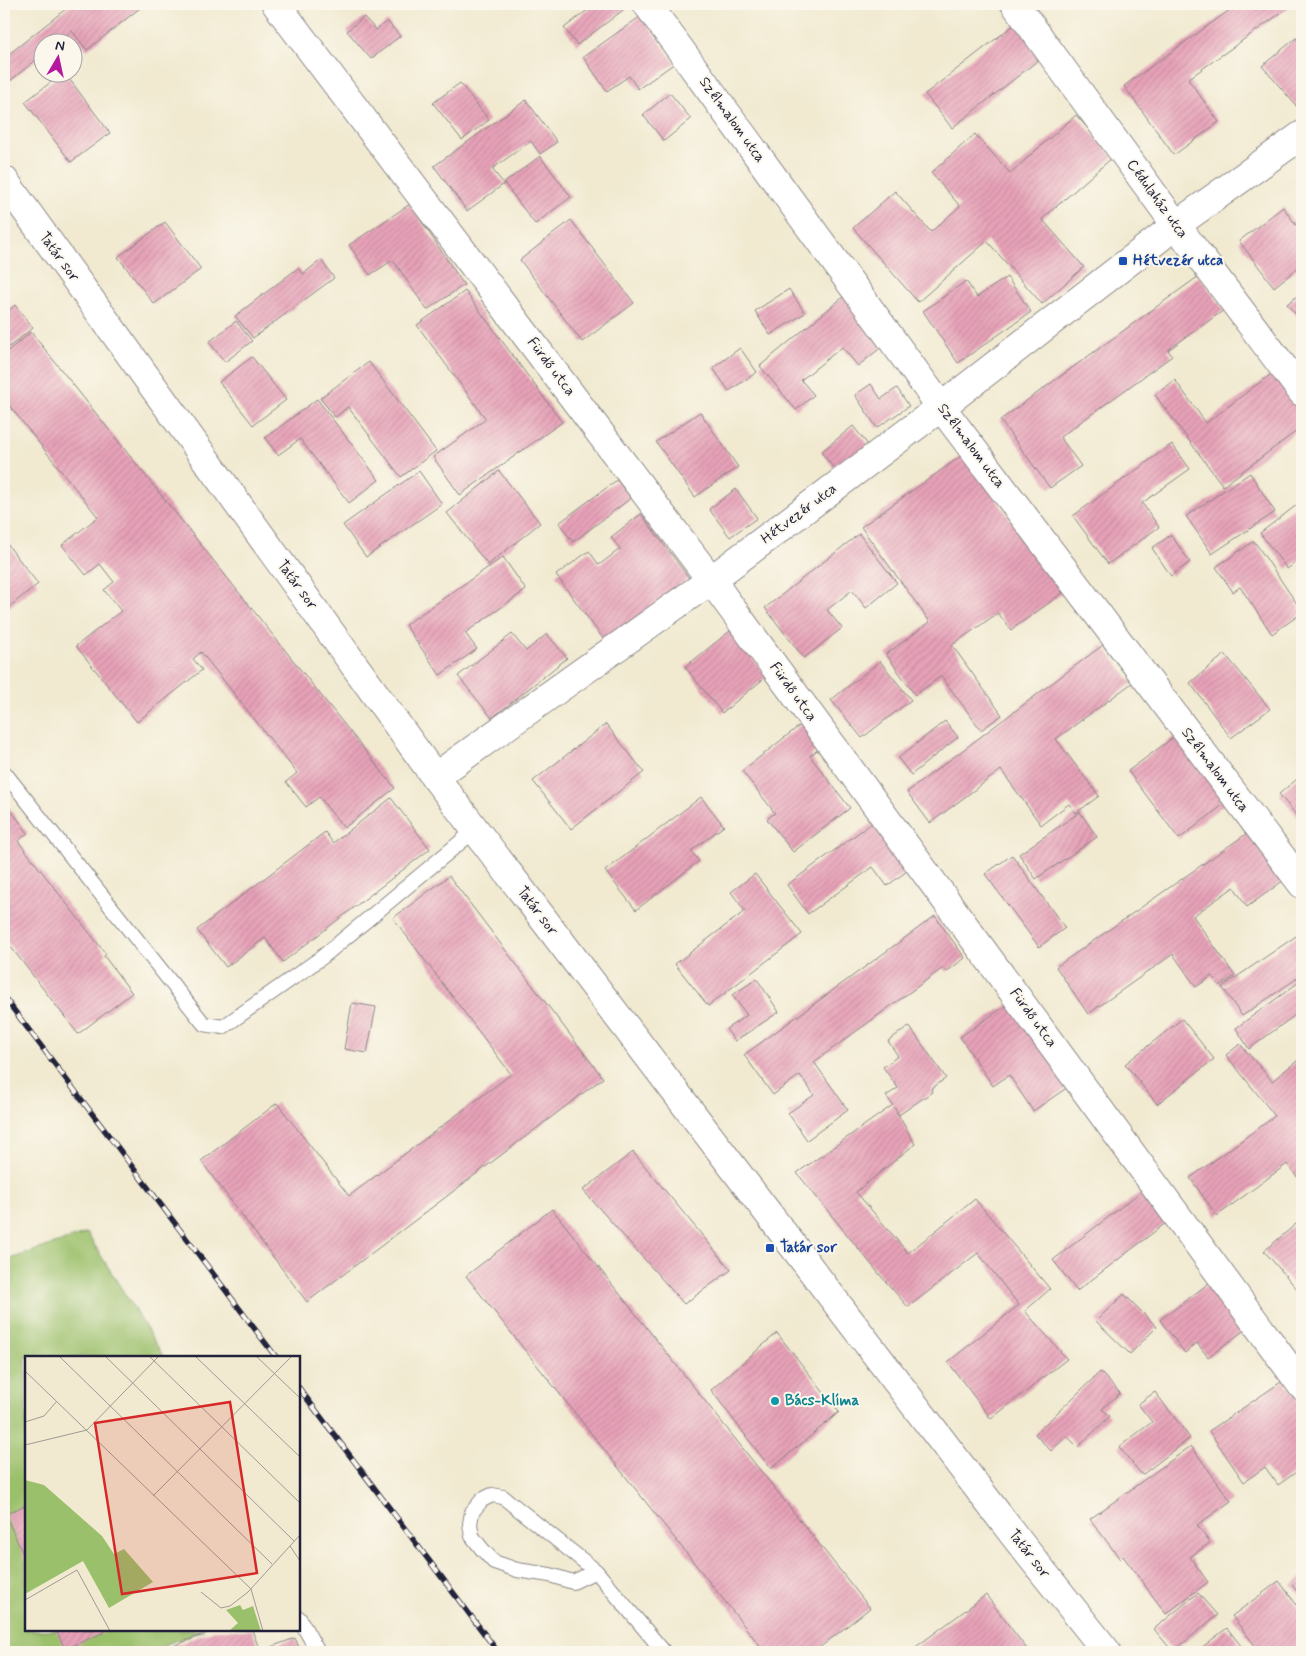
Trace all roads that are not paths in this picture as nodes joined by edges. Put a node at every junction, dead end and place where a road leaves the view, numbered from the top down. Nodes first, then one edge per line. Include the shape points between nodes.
1 (276, 4) edge
2 (647, 4) edge
3 (1015, 4) edge
4 (1302, 135) edge
5 (4, 180) edge
6 (1176, 225) junction
7 (1302, 392) edge
8 (941, 407) junction
9 (712, 580) junction
10 (4, 772) edge
11 (435, 777) junction
12 (475, 830) junction
13 (1302, 884) edge
14 (1302, 1386) edge
15 (596, 1571) junction
16 (300, 1620) edge
17 (318, 1652) edge
18 (664, 1652) edge
19 (1107, 1652) edge

1 - 9 street, Fürdő utca
2 - 8 street, Szélmalom utca
3 - 6 street, Cédulaház utca
4 - 6 street, Hétvezér utca
5 - 11 street, Tatár sor
6 - 7 street, Cédulaház utca
6 - 8 street, Hétvezér utca
8 - 9 street, Hétvezér utca
8 - 13 street, Szélmalom utca
9 - 11 street, Hétvezér utca
9 - 14 street, Fürdő utca
10 - 12 lane via 204,1024 223,1027 321,958
11 - 12 street, Tatár sor
12 - 19 street, Tatár sor via 1016,1538
15 - 15 lane via 503,1497 492,1495 482,1500 472,1512 472,1536 494,1562 573,1582
15 - 18 lane
16 - 17 lane

